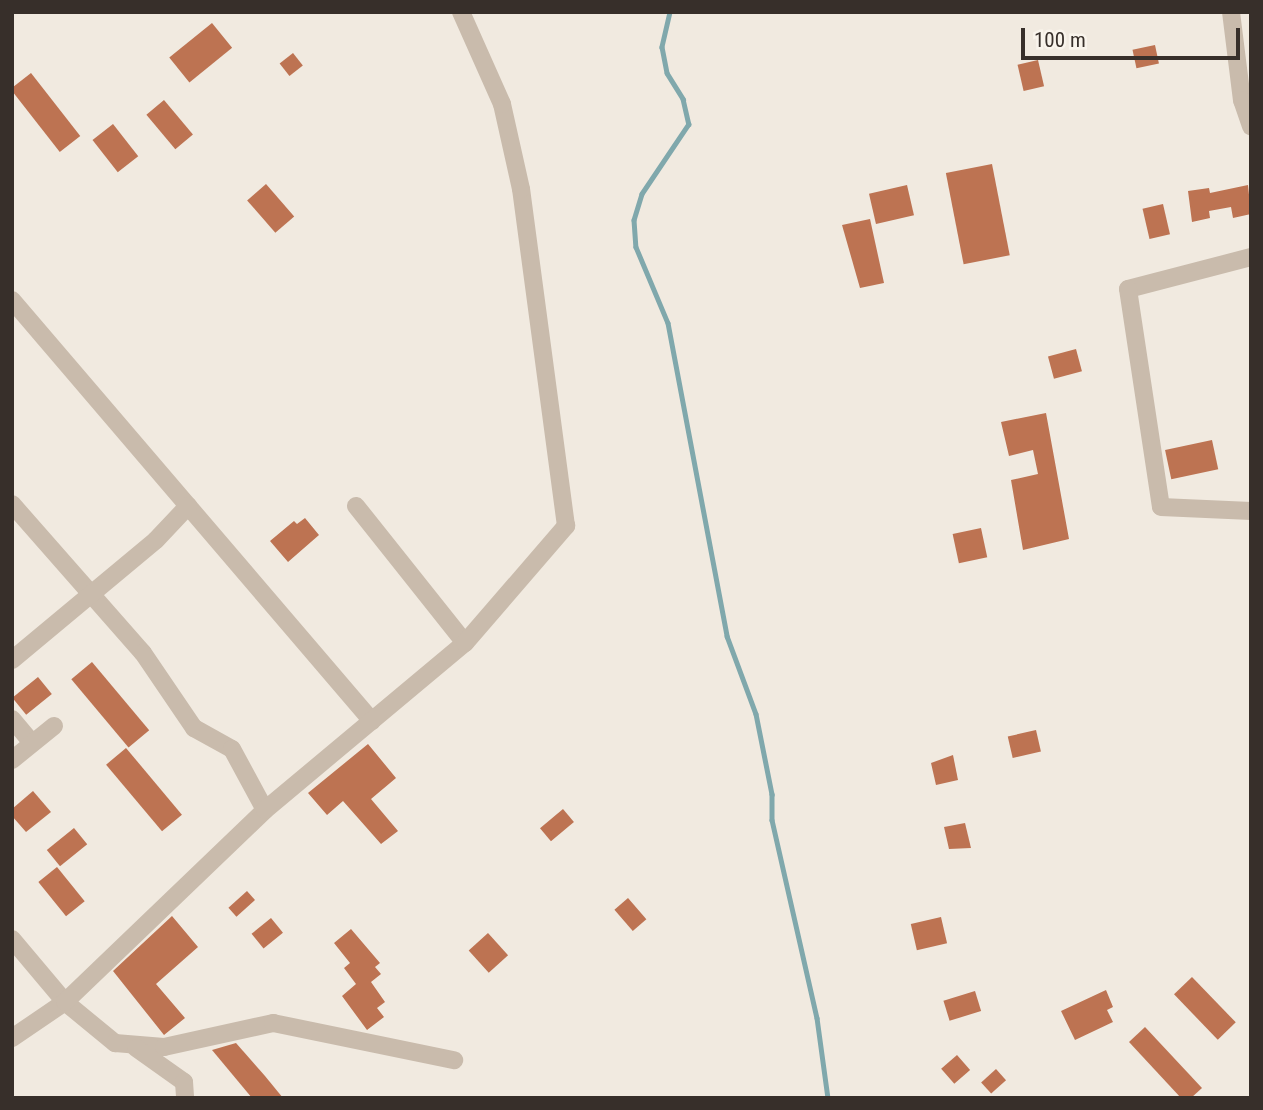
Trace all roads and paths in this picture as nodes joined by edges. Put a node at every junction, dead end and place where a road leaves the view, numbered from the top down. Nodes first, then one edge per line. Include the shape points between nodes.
1 (461, 12) edge
2 (1231, 12) edge
3 (1251, 126) edge
4 (1251, 257) edge
5 (12, 300) edge
6 (12, 504) edge
7 (188, 506) junction
8 (356, 506) dead end
9 (1251, 511) edge
10 (90, 593) junction
11 (465, 643) junction
12 (12, 660) edge
13 (12, 719) edge
14 (372, 720) junction
15 (54, 726) dead end
16 (32, 743) junction
17 (12, 760) edge
18 (265, 810) junction
19 (12, 939) edge
20 (65, 1002) junction
21 (12, 1038) edge
22 (136, 1048) junction
23 (454, 1060) dead end
24 (186, 1098) edge

1 - 11 street via 502,104 521,189 566,526
2 - 3 street via 1242,100
4 - 9 street via 1128,289 1161,507
5 - 7 street
6 - 10 street
7 - 10 street via 156,540
7 - 14 street
8 - 11 street
10 - 12 street
10 - 18 street via 143,653 194,728 232,749
11 - 14 street
13 - 16 street
14 - 18 street
15 - 16 street
16 - 17 street
18 - 20 street
19 - 20 street
20 - 21 street
20 - 22 street via 115,1043
22 - 23 street via 164,1047 273,1023
22 - 24 street via 184,1082

